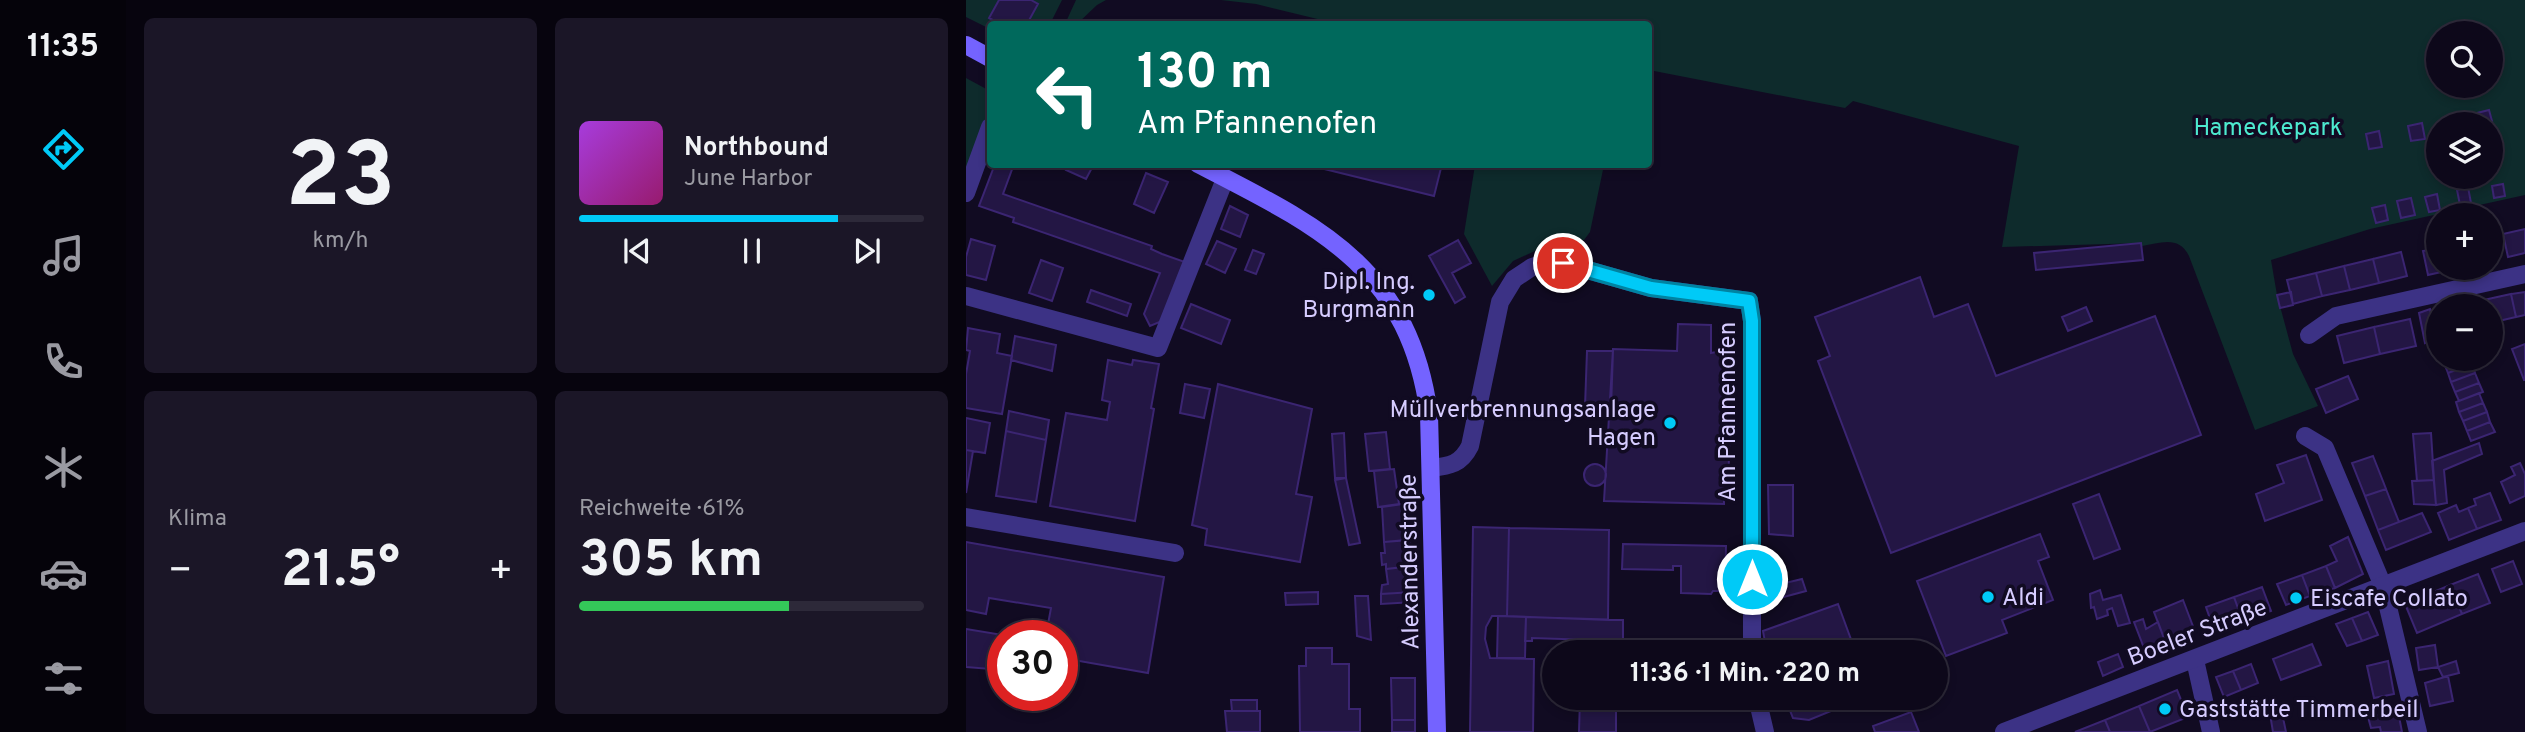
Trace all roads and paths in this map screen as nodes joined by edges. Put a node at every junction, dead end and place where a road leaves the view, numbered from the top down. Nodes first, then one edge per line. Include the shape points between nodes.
1 (966, 45) edge
2 (987, 56) edge
3 (987, 135) edge
4 (1205, 168) edge
5 (1225, 179) junction
6 (966, 192) edge
7 (2525, 274) edge
8 (966, 296) edge
9 (2309, 335) dead end
10 (2305, 436) dead end
11 (1431, 468) junction
12 (966, 516) edge
13 (2525, 531) edge
14 (1175, 553) dead end
15 (2383, 586) junction
16 (1752, 640) edge
17 (2195, 660) junction
18 (1760, 710) edge
19 (1437, 732) edge
20 (1765, 732) edge
21 (2004, 732) edge
22 (2211, 732) edge
23 (2417, 732) edge

1 - 2 main road
3 - 6 street
4 - 5 main road, Alexanderstraße
5 - 8 street via 1158,348
5 - 11 main road, Alexanderstraße via 1315,227 1378,285 1404,328 1419,366 1429,414
7 - 9 street via 2336,316
10 - 15 street via 2325,448
11 - 16 street, Am Pfannenofen via 1451,466 1464,458 1500,302 1514,279 1532,267 1563,263 1651,288 1749,301
11 - 19 main road, Alexanderstraße
12 - 14 street
13 - 15 street, Boeler Straße
15 - 17 street, Boeler Straße
15 - 23 street
17 - 21 street, Boeler Straße
17 - 22 street
18 - 20 street

